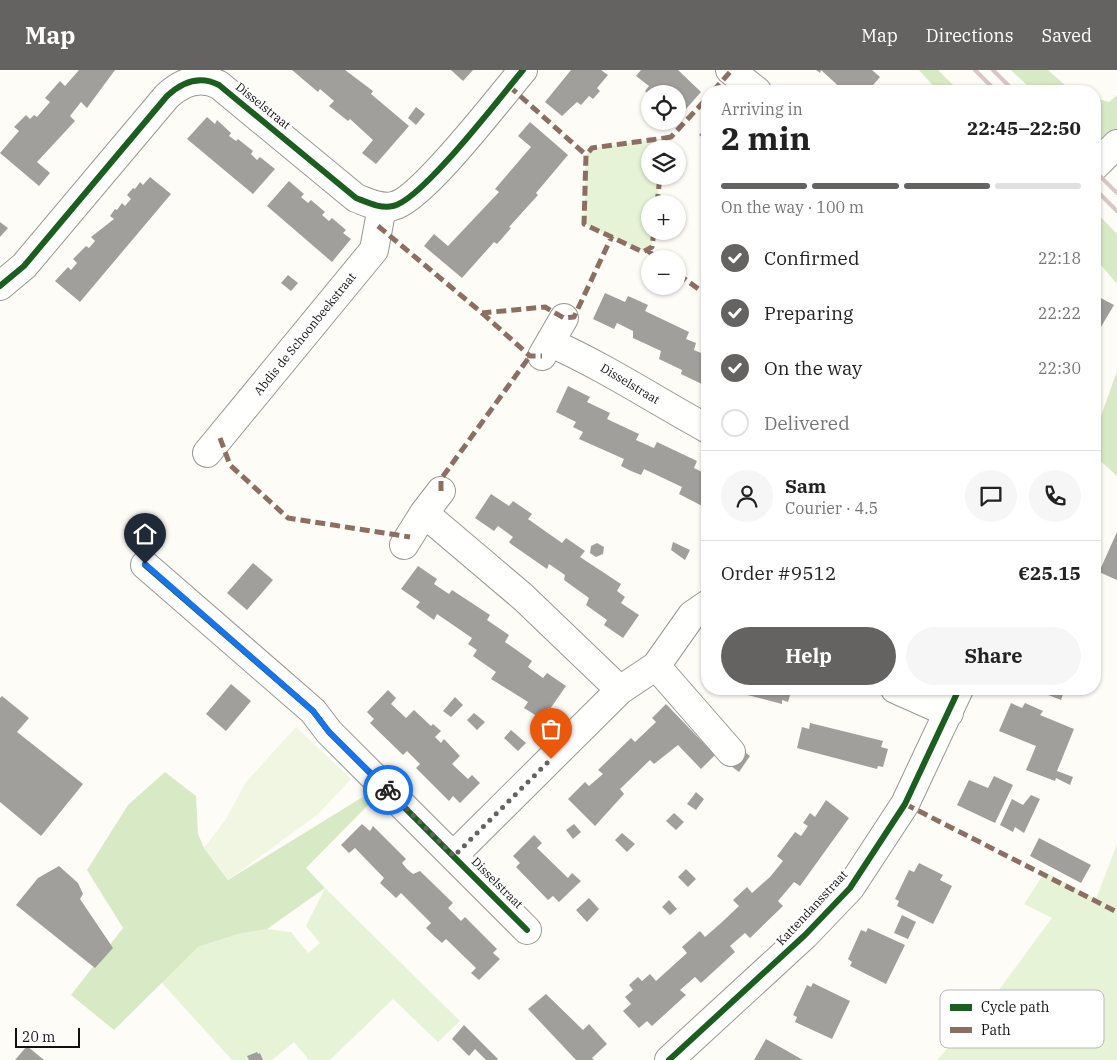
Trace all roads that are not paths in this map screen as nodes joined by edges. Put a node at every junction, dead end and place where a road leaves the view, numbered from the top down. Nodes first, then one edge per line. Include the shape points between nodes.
1 (523, 70) edge
2 (730, 70) edge
3 (210, 75) edge
4 (749, 85) edge
5 (1117, 144) edge
6 (1101, 160) edge
7 (382, 207) junction
8 (0, 286) edge
9 (564, 318) dead end
10 (701, 425) edge
11 (207, 453) dead end
12 (441, 491) dead end
13 (424, 513) junction
14 (404, 546) dead end
15 (145, 564) dead end
16 (701, 609) edge
17 (656, 666) junction
18 (620, 690) junction
19 (924, 695) edge
20 (954, 701) edge
21 (731, 752) dead end
22 (454, 856) junction
23 (527, 930) dead end
24 (669, 1060) edge

1 - 7 street via 445,163 407,200
2 - 4 street
3 - 7 street, Disselstraat via 356,198
3 - 8 street, Disselstraat via 176,87 24,266
5 - 6 street
7 - 11 street, Abdis de Schoonbeekstraat via 374,250
9 - 10 street, Disselstraat via 547,349 595,362
12 - 13 street
13 - 14 street
13 - 18 street via 523,597
15 - 22 street, Disselstraat via 313,711 329,732
16 - 17 street, Disselstraat via 692,615
17 - 18 street, Disselstraat
17 - 21 street
18 - 22 street, Disselstraat
19 - 20 street
20 - 24 street, Kattendansstraat via 905,804 850,888 805,935
22 - 23 street, Disselstraat

